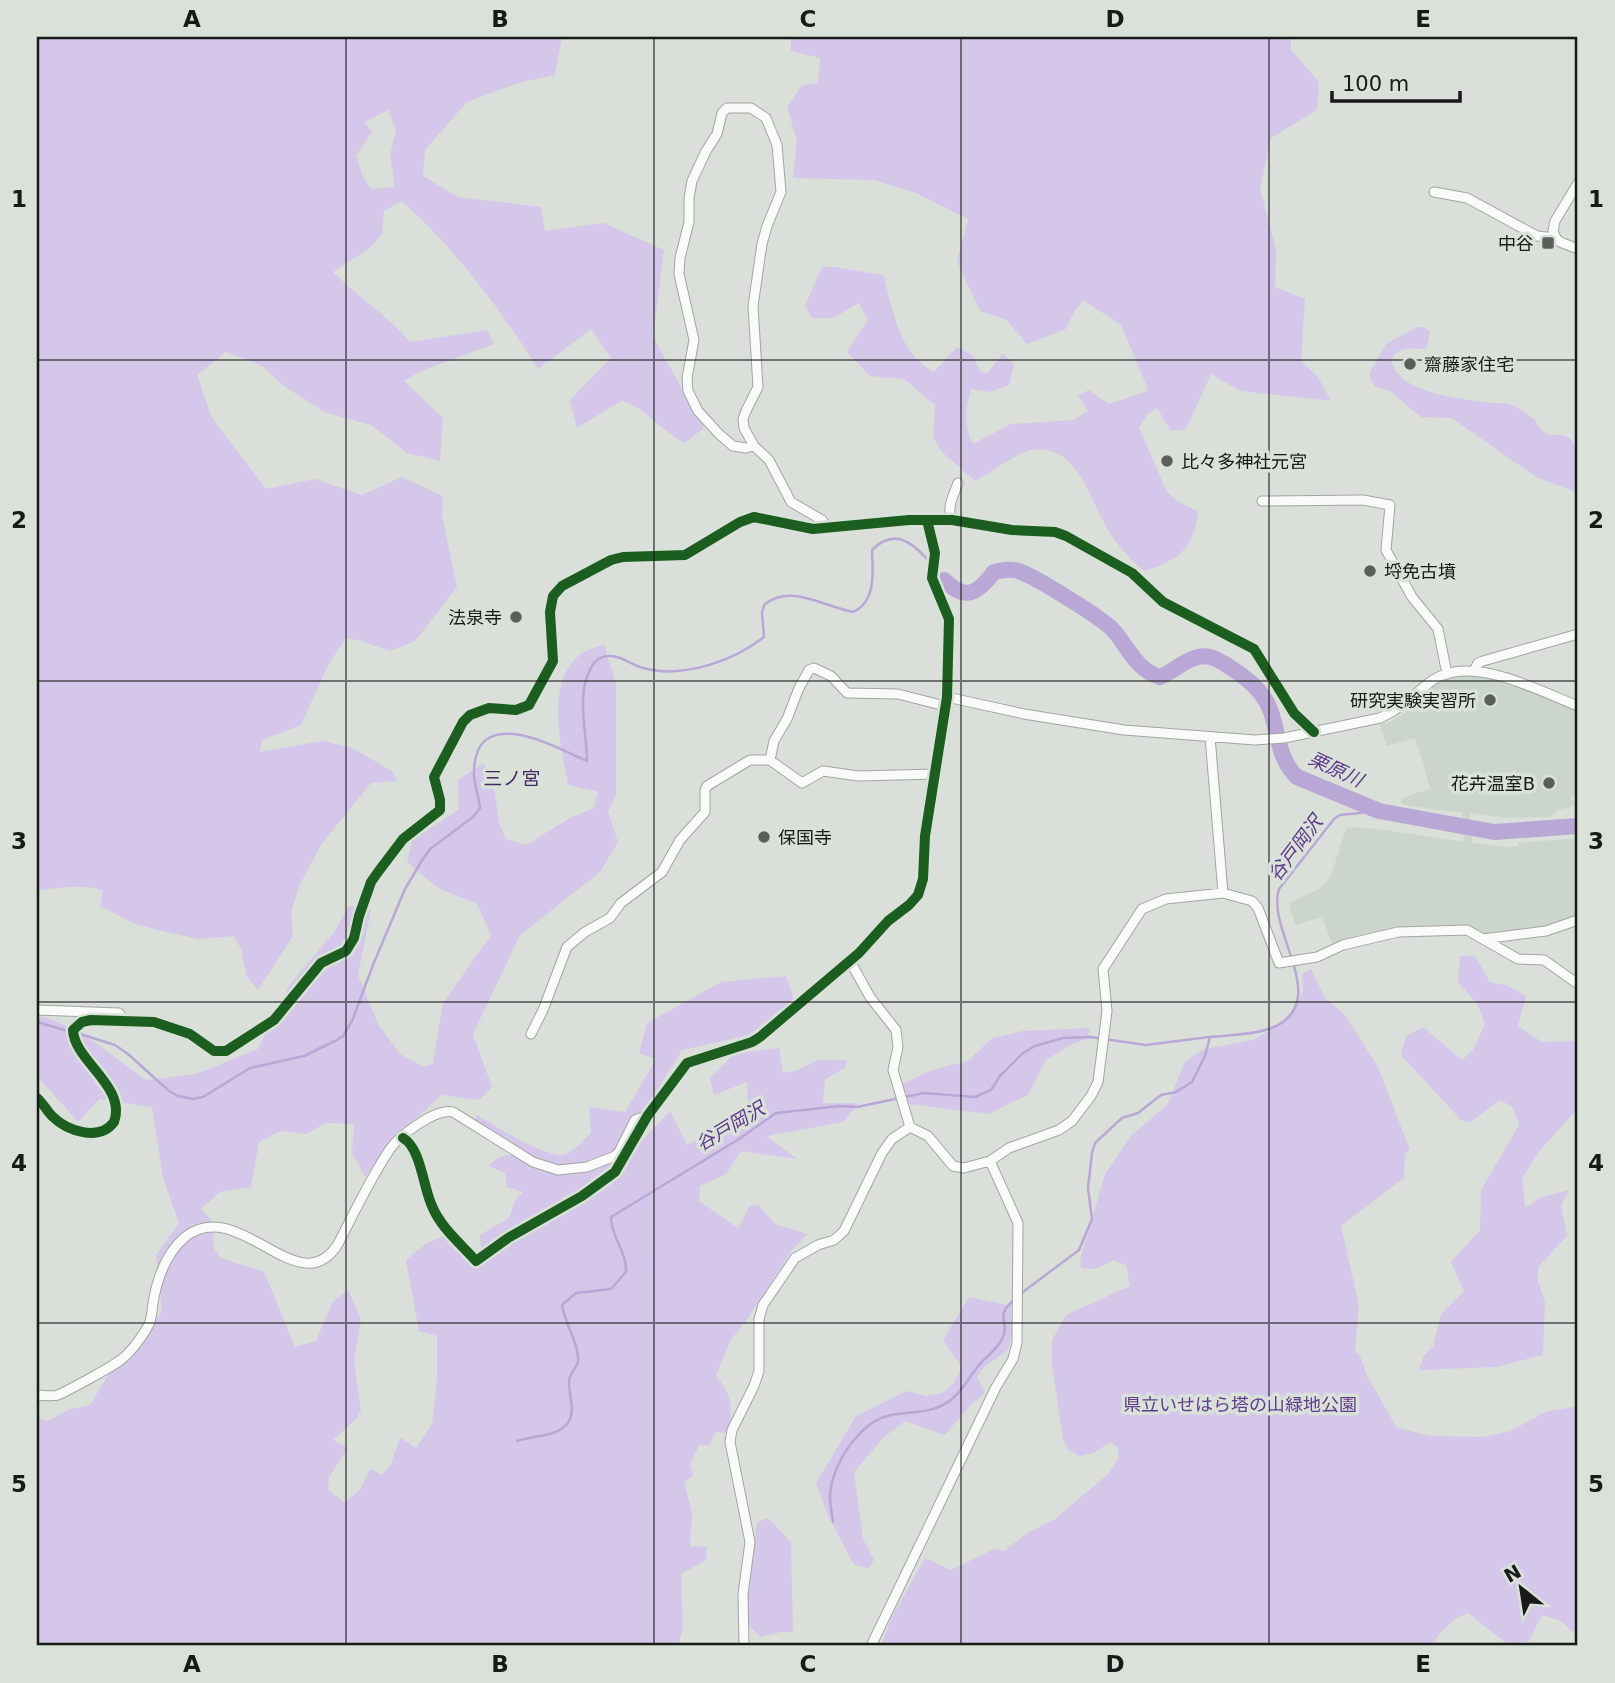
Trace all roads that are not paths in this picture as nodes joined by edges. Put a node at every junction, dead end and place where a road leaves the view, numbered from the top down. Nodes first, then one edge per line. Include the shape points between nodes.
1 (1578, 183) edge
2 (1434, 192) dead end
3 (1556, 238) junction
4 (1578, 249) edge
5 (754, 446) junction
6 (958, 483) dead end
7 (1262, 501) dead end
8 (927, 520) junction
9 (952, 520) junction
10 (828, 528) junction
11 (1578, 634) edge
12 (1474, 671) junction
13 (1447, 674) junction
14 (946, 701) junction
15 (1578, 706) edge
16 (1314, 732) junction
17 (1210, 737) junction
18 (770, 760) junction
19 (936, 774) junction
20 (1223, 893) junction
21 (1578, 920) edge
22 (1483, 939) junction
23 (850, 961) junction
24 (1578, 984) edge
25 (37, 1010) edge
26 (125, 1021) junction
27 (531, 1034) dead end
28 (37, 1098) edge
29 (648, 1115) junction
30 (910, 1127) junction
31 (403, 1138) junction
32 (990, 1161) junction
33 (37, 1395) edge
34 (744, 1646) edge
35 (871, 1646) edge

1 - 3 street via 1555,221
2 - 3 street via 1467,198 1537,236
3 - 4 street
5 - 5 street via 743,419 758,387 753,306 767,226 781,192 777,145 766,118 751,108 727,108 692,181 680,258 679,274 694,332 688,391 698,411 733,446
5 - 10 street via 769,460 791,502
6 - 9 street via 949,514
7 - 13 street via 1363,500 1390,505 1386,550 1412,597 1438,629
8 - 9 street
8 - 10 street
8 - 14 street via 935,553 932,578 949,619
9 - 16 street via 1055,532 1118,564 1163,602 1254,649 1294,713
10 - 26 street via 754,517 685,555 623,557 569,580 551,602 552,661 529,705 516,710 480,710 463,722 434,777 440,810 403,839 371,882 346,951 321,963 274,1020 226,1051 214,1051 190,1034 154,1023
11 - 12 street via 1483,661
12 - 13 street
12 - 15 street
13 - 16 street via 1394,712
14 - 17 street via 1124,730
14 - 18 street via 847,693 831,676 814,668 799,688
14 - 19 street
16 - 17 street via 1268,739
17 - 20 street
18 - 19 street via 802,783 823,771 858,776
18 - 27 street via 750,760 707,786 705,812 680,840 662,872 621,903 610,918 568,947
19 - 23 street via 918,895
20 - 22 street via 1255,903 1279,963 1317,957 1343,945 1398,932 1467,930
20 - 32 street via 1166,899 1142,909 1103,969 1107,1011 1101,1068 1091,1096 1059,1130 1009,1148
21 - 22 street via 1546,931
22 - 24 street via 1518,959 1544,960
23 - 29 street via 757,1039 687,1063
23 - 30 street via 896,1030 893,1070
25 - 26 street via 119,1013
26 - 28 street via 91,1020 73,1034 77,1048 106,1083 117,1108 114,1122 101,1132 88,1133 57,1120
29 - 31 street via 635,1120 615,1156 576,1170 541,1166 453,1112 434,1114
29 - 31 street via 610,1177 476,1261 442,1225 431,1205 415,1149
30 - 32 street via 928,1136 953,1166
30 - 34 street via 882,1153 844,1231 795,1258 763,1305 759,1371 730,1442 750,1542 743,1594
31 - 33 street via 392,1147 328,1257 314,1264 299,1264 230,1229 210,1227 193,1233 179,1244 157,1277 149,1323 124,1358 57,1395
32 - 35 street via 1014,1213 1019,1236 1017,1343

